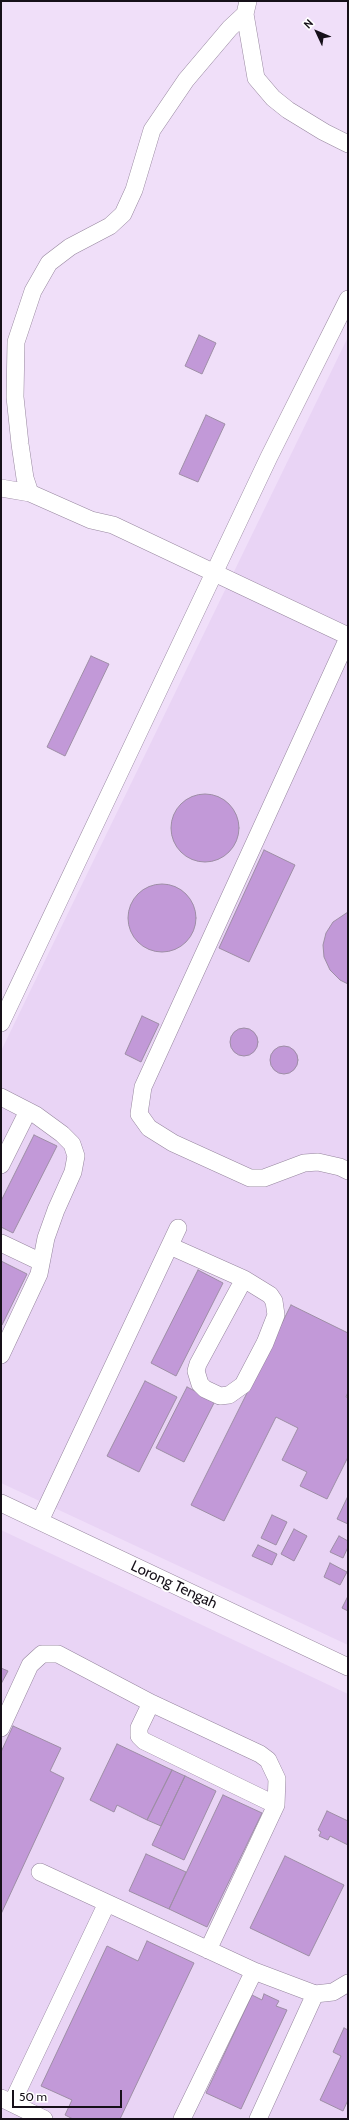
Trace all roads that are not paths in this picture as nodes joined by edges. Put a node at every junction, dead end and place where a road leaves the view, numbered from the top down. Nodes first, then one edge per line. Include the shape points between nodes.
1 (246, 7) edge
2 (348, 144) edge
3 (348, 299) edge
4 (8, 399) edge
5 (1, 488) edge
6 (30, 493) junction
7 (215, 573) junction
8 (348, 637) edge
9 (1, 1022) edge
10 (1, 1097) edge
11 (28, 1111) junction
12 (1, 1165) edge
13 (348, 1171) edge
14 (178, 1228) dead end
15 (1, 1243) edge
16 (170, 1246) junction
17 (41, 1262) junction
18 (244, 1279) junction
19 (1, 1355) edge
20 (1, 1503) edge
21 (40, 1521) junction
22 (348, 1667) edge
23 (151, 1703) junction
24 (1, 1728) edge
25 (276, 1805) junction
26 (40, 1872) dead end
27 (107, 1903) junction
28 (208, 1950) junction
29 (254, 1971) junction
30 (348, 1984) edge
31 (315, 1994) junction
32 (6, 2101) edge
33 (44, 2119) edge
34 (182, 2119) edge
35 (258, 2119) edge

1 - 2 street via 256,78 273,98 288,110
1 - 4 street via 186,80 152,130 134,190 123,214 110,226 70,247 49,263 33,291 16,342
3 - 7 street
4 - 6 street
5 - 6 street
6 - 7 street via 84,517 113,525
7 - 8 street
7 - 9 street
8 - 13 street via 143,1087 139,1114 149,1128 173,1143 250,1178 264,1178 304,1163 318,1162
10 - 11 street
11 - 12 street
11 - 17 street via 62,1134 72,1144 76,1156 73,1172 56,1210
14 - 16 street
15 - 17 street
16 - 18 street
16 - 21 street
17 - 19 street via 33,1288
18 - 18 street via 270,1295 274,1301 276,1315 266,1343 243,1385 229,1396 220,1396 200,1384 196,1371
20 - 21 street, Lorong Tengah
21 - 22 street, Lorong Tengah
23 - 24 street via 58,1654 50,1653 35,1658 30,1665
23 - 25 street via 260,1754 271,1765 277,1779
23 - 25 street via 139,1728 139,1736 144,1742
25 - 28 street
26 - 27 street
27 - 28 street
27 - 32 street
28 - 29 street
29 - 31 street
29 - 34 street
30 - 31 street via 333,1992
31 - 35 street
32 - 33 street

